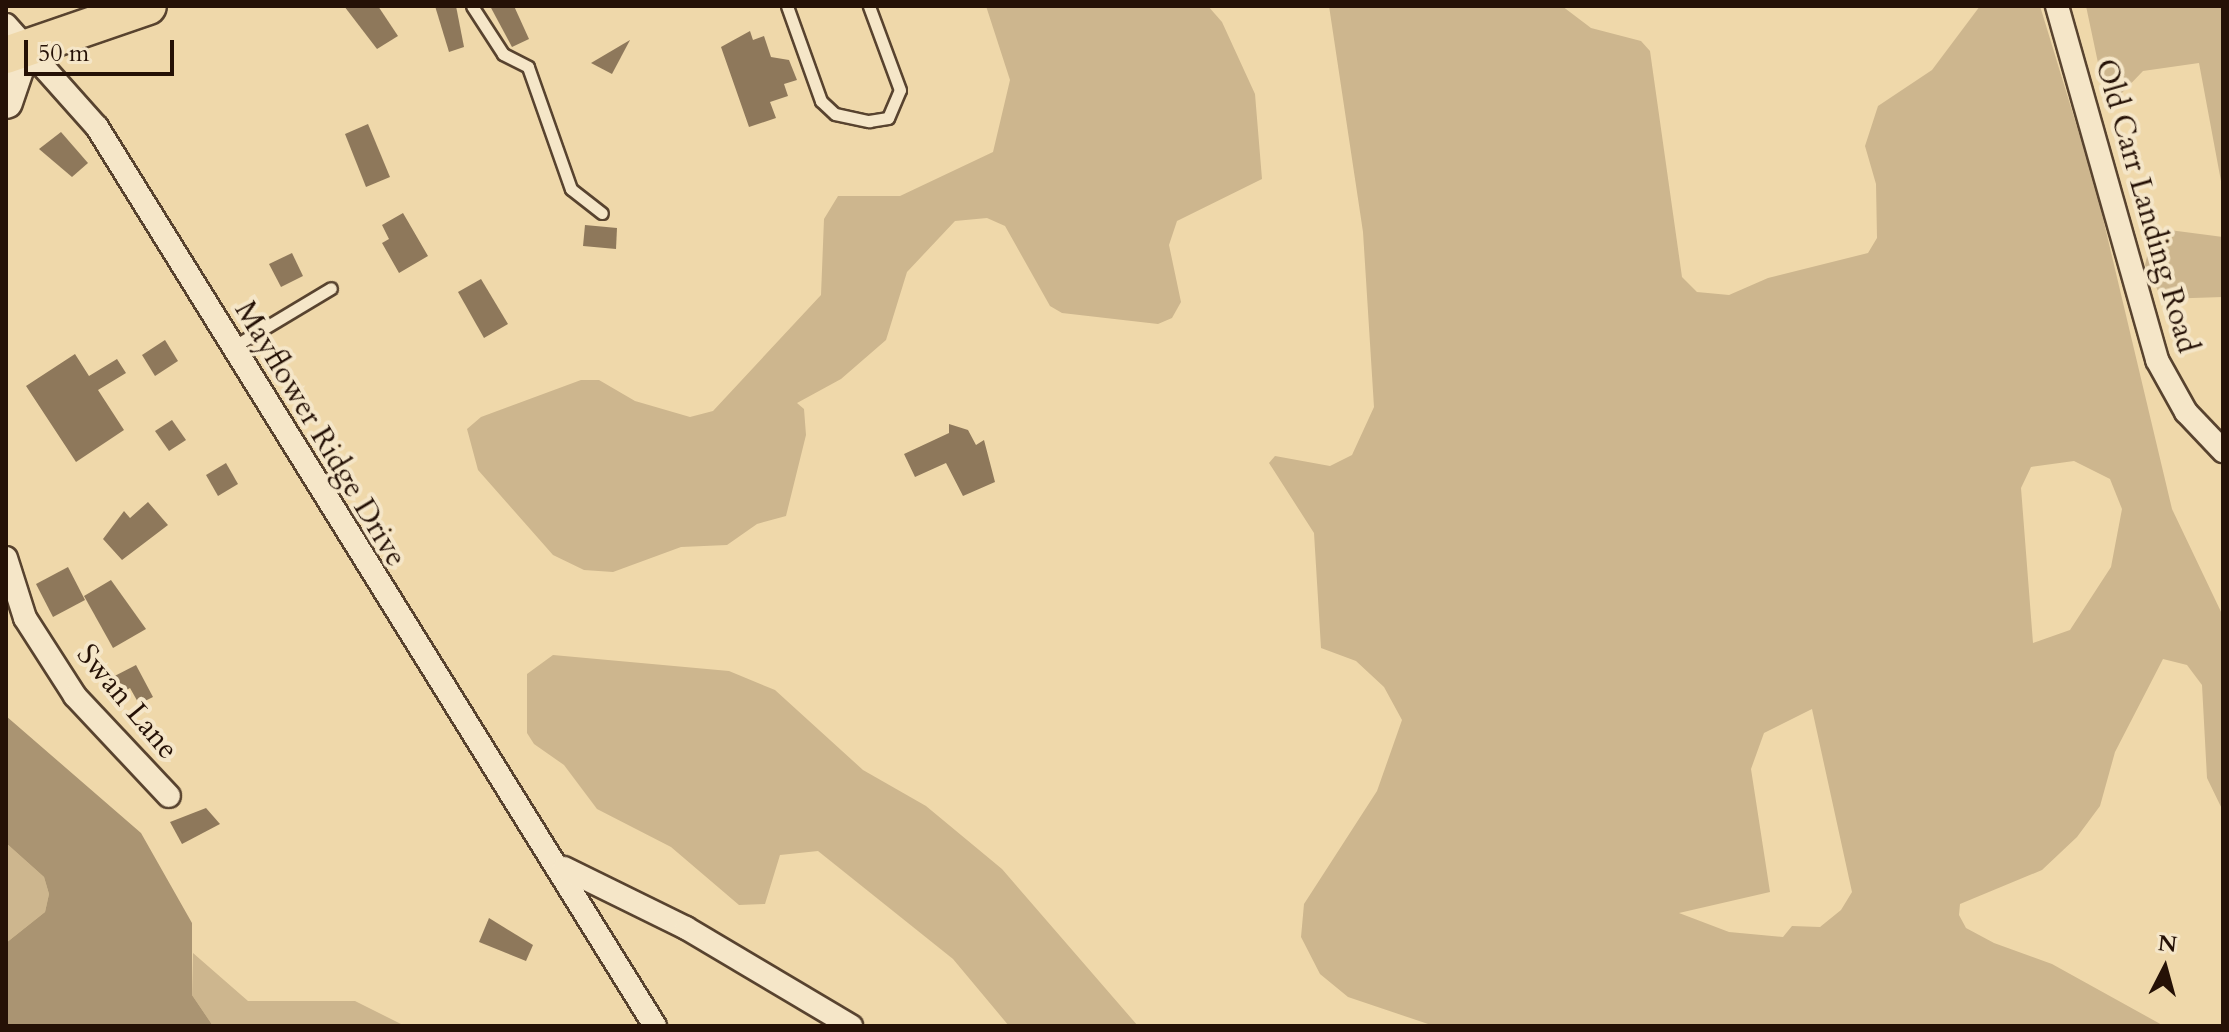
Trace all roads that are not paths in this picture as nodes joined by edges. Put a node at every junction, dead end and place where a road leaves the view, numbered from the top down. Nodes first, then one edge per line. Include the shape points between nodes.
1 (148, 6) edge
2 (472, 6) edge
3 (787, 6) edge
4 (869, 6) edge
5 (2057, 6) edge
6 (12, 43) edge
7 (6, 102) edge
8 (602, 213) dead end
9 (331, 288) dead end
10 (233, 347) junction
11 (2223, 451) edge
12 (6, 558) edge
13 (169, 796) dead end
14 (554, 860) junction
15 (655, 1026) edge
16 (851, 1026) edge

1 - 6 main road
2 - 8 lane via 503,54 528,67 571,189
3 - 4 lane via 821,101 835,114 869,121 888,118 900,90
5 - 11 street, Old Carr Landing Road via 2157,360 2186,412
6 - 7 main road
6 - 10 street, Mayflower Ridge Drive via 97,127
9 - 10 lane
10 - 14 street, Mayflower Ridge Drive via 512,804
12 - 13 street, Swan Lane via 25,618 75,696
14 - 15 street, Mayflower Ridge Drive
14 - 16 street, Mayflower Ridge Drive

